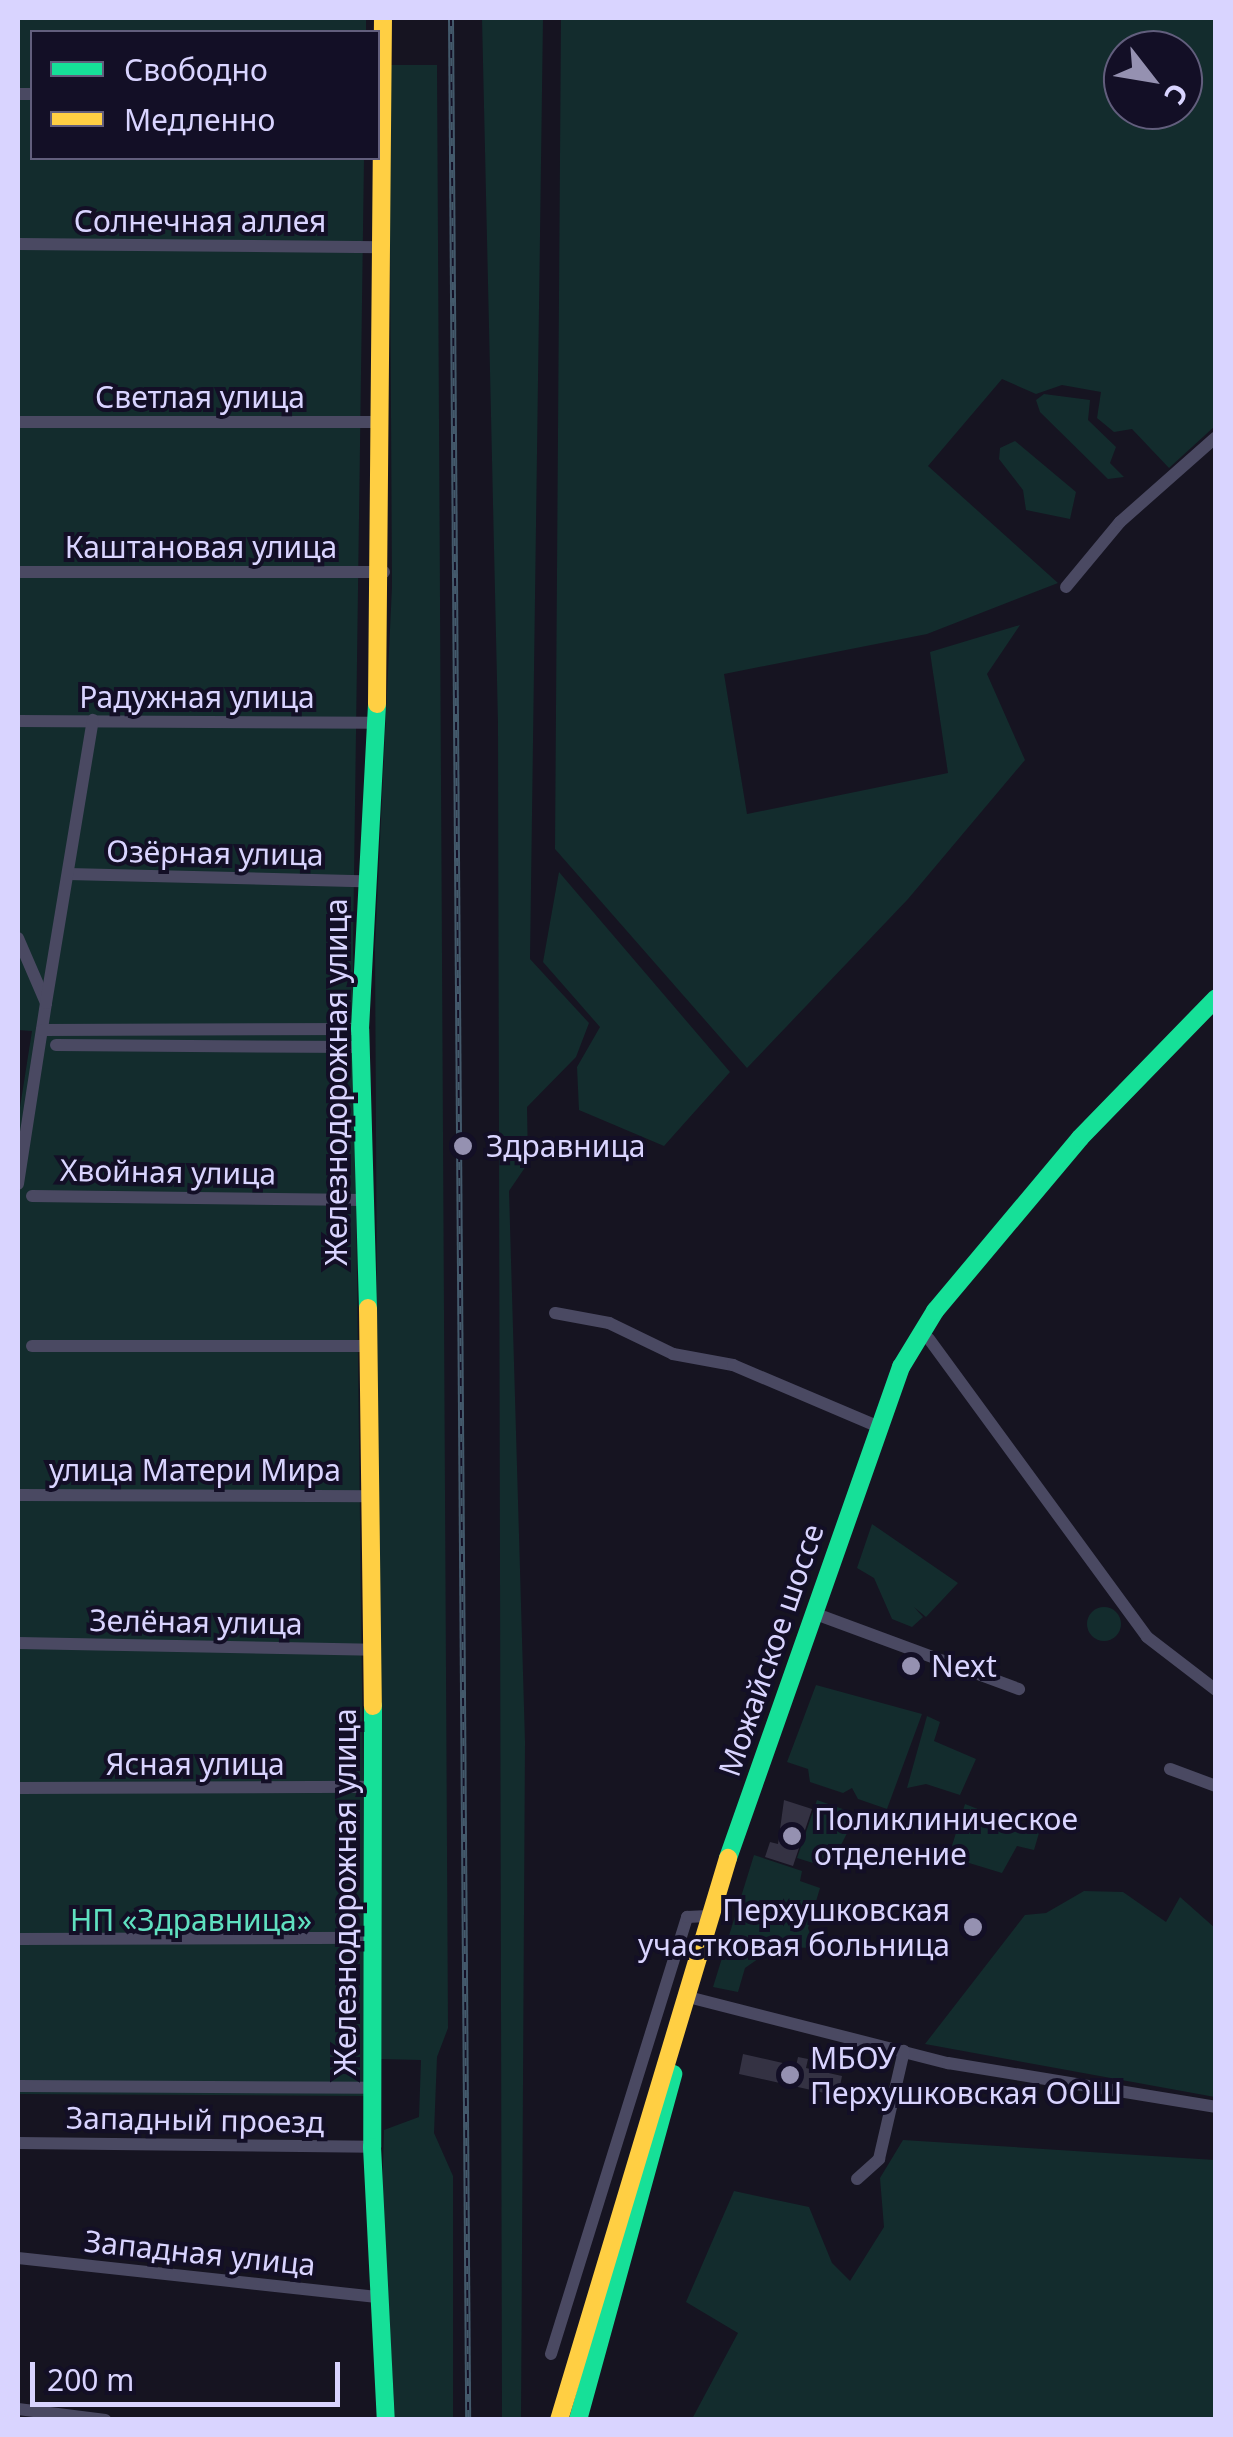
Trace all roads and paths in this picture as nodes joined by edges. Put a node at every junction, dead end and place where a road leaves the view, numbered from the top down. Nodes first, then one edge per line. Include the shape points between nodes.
1 (384, 18) edge
2 (380, 98) edge
3 (18, 244) edge
4 (383, 246) junction
5 (18, 422) edge
6 (382, 422) junction
7 (1216, 437) edge
8 (18, 572) edge
9 (384, 572) junction
10 (1066, 587) dead end
11 (93, 720) junction
12 (18, 721) edge
13 (376, 723) junction
14 (68, 874) junction
15 (362, 882) junction
16 (18, 938) edge
17 (1216, 998) edge
18 (46, 1002) junction
19 (1216, 1013) edge
20 (42, 1030) junction
21 (360, 1038) junction
22 (56, 1045) dead end
23 (18, 1184) edge
24 (32, 1196) dead end
25 (364, 1200) junction
26 (555, 1313) dead end
27 (928, 1338) junction
28 (32, 1346) dead end
29 (368, 1346) junction
30 (879, 1427) junction
31 (18, 1495) edge
32 (373, 1496) junction
33 (824, 1617) junction
34 (18, 1644) edge
35 (373, 1650) junction
36 (1019, 1690) dead end
37 (1216, 1690) edge
38 (1170, 1769) dead end
39 (1216, 1786) edge
40 (373, 1787) junction
41 (18, 1788) edge
42 (708, 1916) junction
43 (373, 1938) junction
44 (18, 1939) edge
45 (696, 1999) junction
46 (904, 2051) junction
47 (18, 2086) edge
48 (373, 2088) junction
49 (1216, 2107) edge
50 (18, 2143) edge
51 (372, 2147) junction
52 (857, 2179) dead end
53 (18, 2258) edge
54 (377, 2297) junction
55 (551, 2354) dead end
56 (575, 2407) edge
57 (18, 2409) edge
58 (105, 2420) edge
59 (386, 2420) edge
60 (559, 2420) edge

1 - 2 main road, Железнодорожная улица
2 - 4 main road, Железнодорожная улица
3 - 4 street, Солнечная аллея
4 - 6 main road, Железнодорожная улица
5 - 6 street, Светлая улица
6 - 9 main road, Железнодорожная улица
7 - 10 street via 1120,522
8 - 9 street, Каштановая улица
9 - 13 main road, Железнодорожная улица
11 - 12 street, Радужная улица
11 - 13 street, Радужная улица
11 - 14 street
13 - 15 main road, Железнодорожная улица
14 - 15 street, Озёрная улица
14 - 18 street
15 - 21 main road, Железнодорожная улица
16 - 18 street
17 - 30 main road, Можайское шоссе via 1122,1090 935,1311 901,1367
18 - 20 street
19 - 27 main road, Можайское шоссе via 1130,1098
20 - 21 street
20 - 23 street
21 - 22 street
21 - 25 main road, Железнодорожная улица
24 - 25 street, Хвойная улица
25 - 29 main road, Железнодорожная улица
26 - 30 street via 609,1323 673,1354 733,1365
27 - 33 main road, Можайское шоссе
27 - 37 street via 1147,1638
28 - 29 street
29 - 32 main road, Железнодорожная улица
30 - 42 main road, Можайское шоссе
31 - 32 street, улица Матери Мира
32 - 35 main road, Железнодорожная улица
33 - 36 street
33 - 45 main road, Можайское шоссе
34 - 35 street, Зелёная улица
35 - 40 main road, Железнодорожная улица
38 - 39 street
40 - 41 street, Ясная улица
40 - 43 main road, Железнодорожная улица
42 - 55 street via 686,1917
42 - 56 main road, Можайское шоссе
43 - 44 street
43 - 48 main road, Железнодорожная улица
45 - 46 street
45 - 56 main road, Можайское шоссе
46 - 49 street
46 - 52 street via 879,2159
47 - 48 street
48 - 51 main road, Железнодорожная улица
50 - 51 street, Западный проезд
51 - 54 main road, Железнодорожная улица
53 - 54 street, Западная улица
54 - 59 main road, Железнодорожная улица
56 - 60 main road, Можайское шоссе
57 - 58 street

